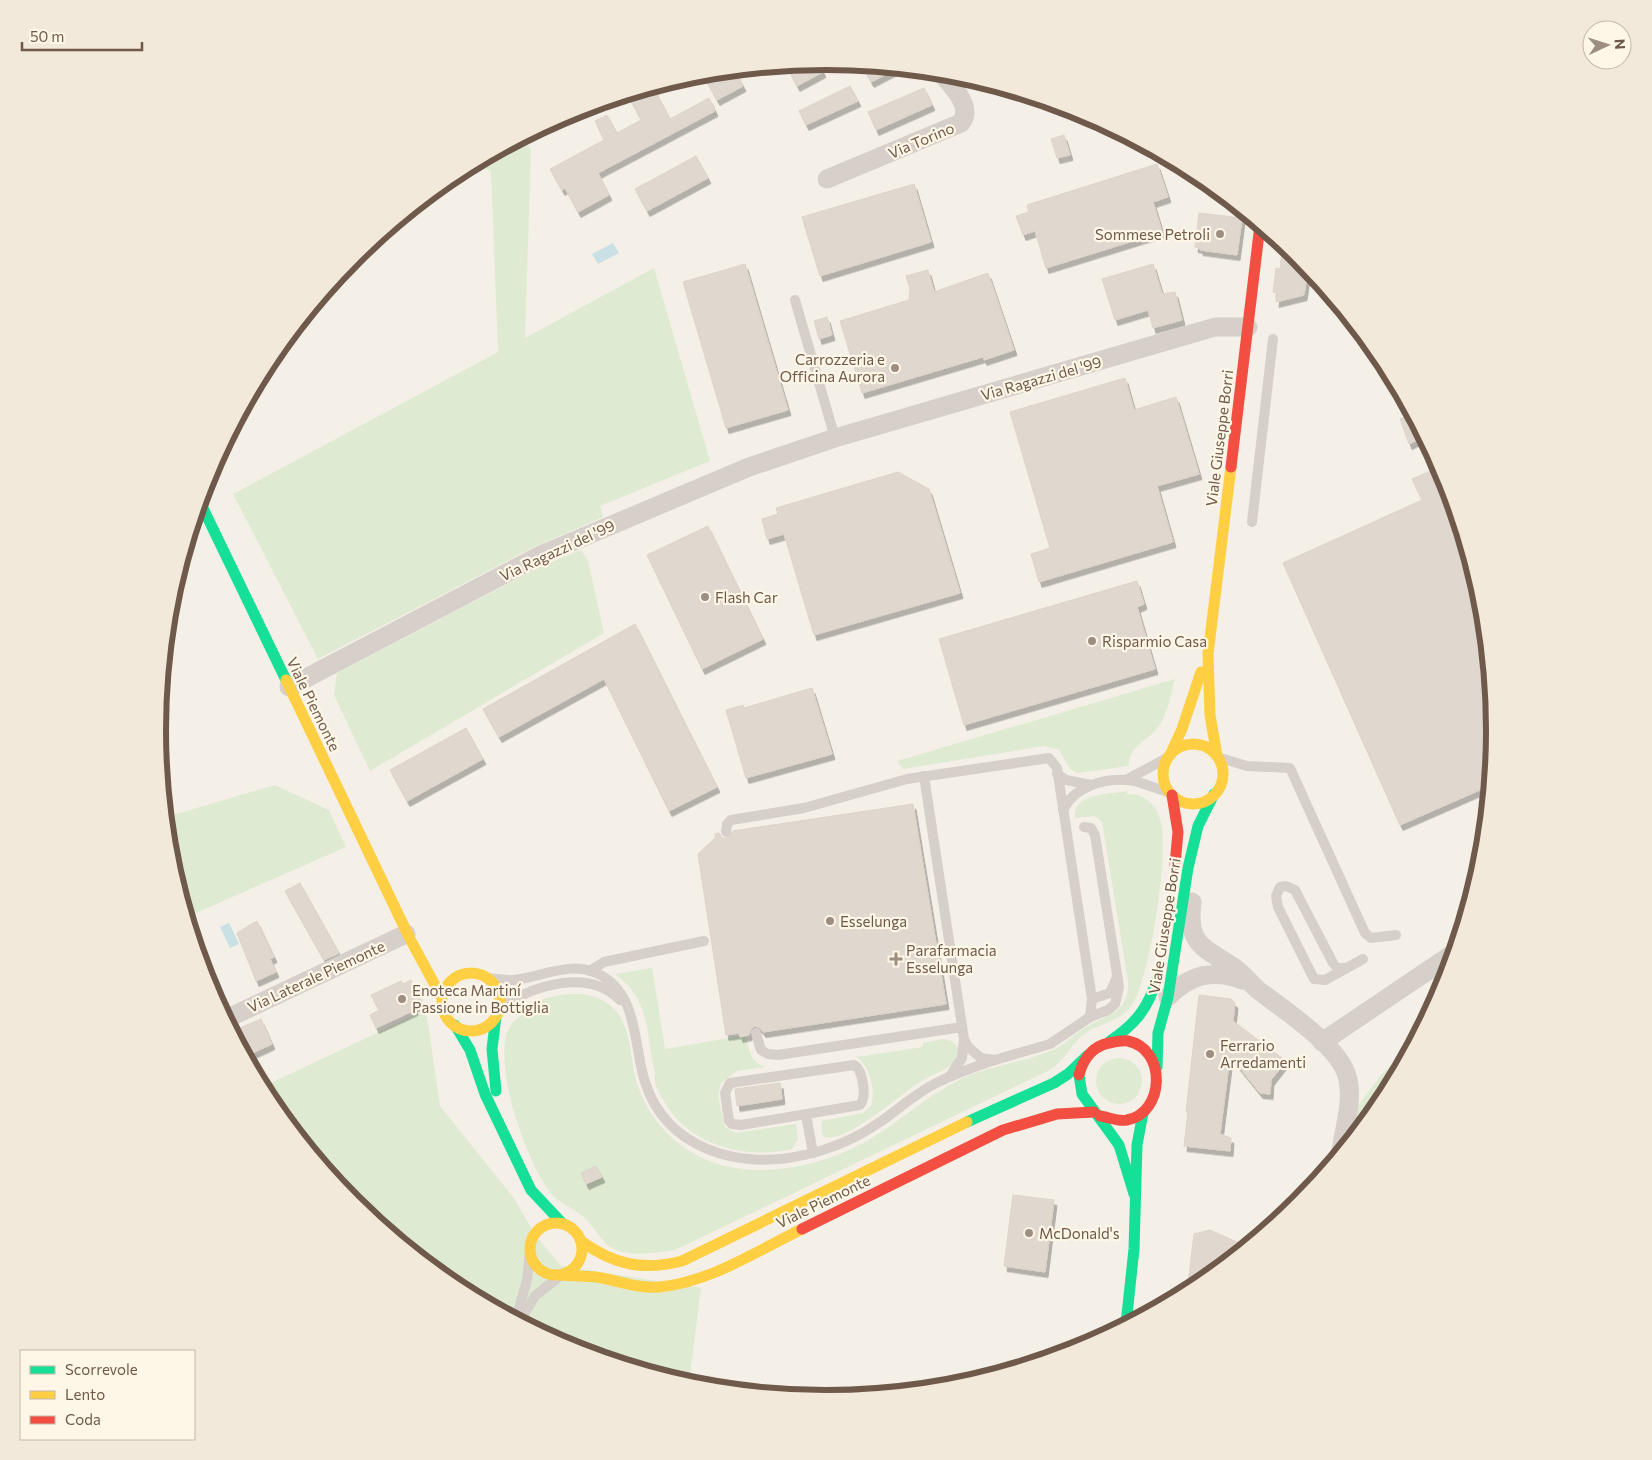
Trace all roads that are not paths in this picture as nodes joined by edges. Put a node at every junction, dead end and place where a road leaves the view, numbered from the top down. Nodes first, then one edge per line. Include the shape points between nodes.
1 (947, 82) edge
2 (828, 179) dead end
3 (1259, 232) edge
4 (795, 300) dead end
5 (1248, 327) junction
6 (1273, 339) dead end
7 (835, 438) junction
8 (204, 510) edge
9 (1252, 522) dead end
10 (1208, 654) junction
11 (289, 687) junction
12 (1169, 756) junction
13 (1217, 756) junction
14 (1057, 774) junction
15 (924, 776) junction
16 (1126, 780) junction
17 (1092, 785) junction
18 (1170, 793) junction
19 (1214, 794) junction
20 (1063, 810) junction
21 (1084, 827) dead end
22 (726, 832) dead end
23 (1194, 842) junction
24 (1173, 879) dead end
25 (1168, 917) dead end
26 (403, 926) junction
27 (1396, 935) dead end
28 (704, 941) dead end
29 (427, 943) dead end
30 (1162, 956) dead end
31 (1363, 959) dead end
32 (1445, 959) edge
33 (454, 964) dead end
34 (1160, 968) dead end
35 (1344, 968) junction
36 (590, 971) junction
37 (471, 973) junction
38 (1118, 974) junction
39 (488, 978) junction
40 (1250, 983) junction
41 (1168, 997) junction
42 (442, 998) junction
43 (1092, 999) junction
44 (498, 1012) junction
45 (231, 1016) edge
46 (1090, 1017) junction
47 (632, 1018) junction
48 (455, 1025) junction
49 (962, 1027) junction
50 (756, 1034) dead end
51 (964, 1039) junction
52 (1110, 1041) junction
53 (1322, 1042) junction
54 (1088, 1055) junction
55 (995, 1060) junction
56 (1157, 1067) junction
57 (950, 1076) junction
58 (1143, 1113) junction
59 (1097, 1114) junction
60 (806, 1115) junction
61 (499, 1122) junction
62 (1342, 1141) edge
63 (813, 1153) junction
64 (531, 1190) junction
65 (1134, 1194) junction
66 (533, 1207) dead end
67 (533, 1221) dead end
68 (562, 1224) junction
69 (532, 1238) junction
70 (581, 1241) junction
71 (530, 1252) junction
72 (561, 1275) junction
73 (518, 1313) edge
74 (523, 1316) edge
75 (1127, 1317) edge

1 - 2 street, Via Torino via 964,105 965,115 961,123
3 - 5 street, Viale Giuseppe Borri
4 - 7 lane
5 - 7 street, Via Ragazzi del '99 via 1215,327
5 - 10 street, Viale Giuseppe Borri
6 - 9 lane
7 - 11 street, Via Ragazzi del '99 via 749,467 548,551
8 - 11 street, Viale Piemonte
10 - 12 street, Viale Giuseppe Borri via 1182,730
10 - 13 street, Viale Giuseppe Borri via 1210,715
11 - 26 street, Viale Piemonte
12 - 13 street via 1176,749 1191,744 1207,748
12 - 16 lane
12 - 18 street, Viale Giuseppe Borri via 1163,770
13 - 19 street, Viale Giuseppe Borri via 1222,775
13 - 27 lane via 1247,766 1290,768 1365,932 1371,938
14 - 15 lane via 1054,762 1045,758
14 - 17 lane via 1066,780
14 - 20 lane
15 - 22 lane via 804,808 735,819 727,824
15 - 49 lane
16 - 17 lane
16 - 18 lane
17 - 20 lane via 1075,794
18 - 19 street via 1190,803 1200,802
18 - 24 street, Viale Giuseppe Borri via 1178,838
19 - 23 street, Viale Giuseppe Borri via 1200,819
20 - 43 lane
21 - 38 lane via 1091,828 1095,835
23 - 40 street via 1198,868 1191,917 1196,935 1208,953 1236,969
23 - 41 street, Viale Giuseppe Borri
25 - 30 street, Viale Giuseppe Borri
26 - 29 street, Viale Piemonte
26 - 42 street, Viale Piemonte
26 - 45 street, Via Laterale Piemonte
28 - 36 lane via 604,962
31 - 35 lane
32 - 53 street
33 - 37 street
34 - 52 street, Viale Giuseppe Borri via 1144,1013 1127,1031
35 - 35 lane via 1337,968 1332,963 1295,890 1286,886 1280,888 1276,896 1278,907 1313,977 1325,980
36 - 39 lane via 563,970 513,980
36 - 47 lane via 601,975 618,990
37 - 39 street
37 - 42 street via 455,978
38 - 43 lane via 1110,993
38 - 46 lane via 1120,991 1115,1004
39 - 44 street via 498,992
40 - 41 street via 1226,975 1203,974 1184,983
40 - 53 street
41 - 56 street, Viale Giuseppe Borri via 1158,1033
42 - 48 street via 445,1014
43 - 46 lane
44 - 47 lane via 521,995 584,982 608,990
44 - 48 street via 477,1030
44 - 61 street via 492,1055
46 - 55 lane via 1050,1044
47 - 63 lane via 648,1089 661,1112 687,1138 716,1154 744,1160 780,1160
48 - 61 street via 470,1050 485,1094
49 - 50 lane via 778,1055 761,1050
49 - 51 lane
51 - 55 lane via 980,1058
51 - 57 lane via 962,1058
52 - 54 street, Viale Giuseppe Borri
52 - 56 street via 1127,1041 1142,1048
53 - 62 street via 1343,1065 1348,1079
54 - 59 street, Viale Giuseppe Borri via 1081,1066 1079,1085 1085,1102
54 - 70 street, Viale Piemonte via 1068,1074 1048,1086 995,1108 688,1259 659,1266 623,1266
55 - 57 lane
56 - 58 street, Viale Giuseppe Borri via 1157,1092
57 - 63 lane via 913,1097 866,1131
58 - 59 street via 1120,1121
58 - 65 street, Viale Giuseppe Borri
59 - 65 street, Viale Giuseppe Borri via 1120,1148
59 - 72 street, Viale Piemonte via 1057,1114 1003,1130 720,1269 689,1281 643,1287 597,1277
60 - 60 lane via 862,1104 864,1098 857,1067 851,1065 732,1083 726,1088 732,1124
60 - 63 lane
61 - 64 street
64 - 66 street
64 - 68 street
65 - 75 street, Viale Giuseppe Borri via 1134,1249
67 - 69 street
68 - 69 street via 542,1227
68 - 70 street via 575,1231
69 - 71 street
70 - 72 street via 579,1262
71 - 72 street via 532,1260 542,1271
71 - 73 lane via 527,1280
72 - 74 lane via 535,1296

